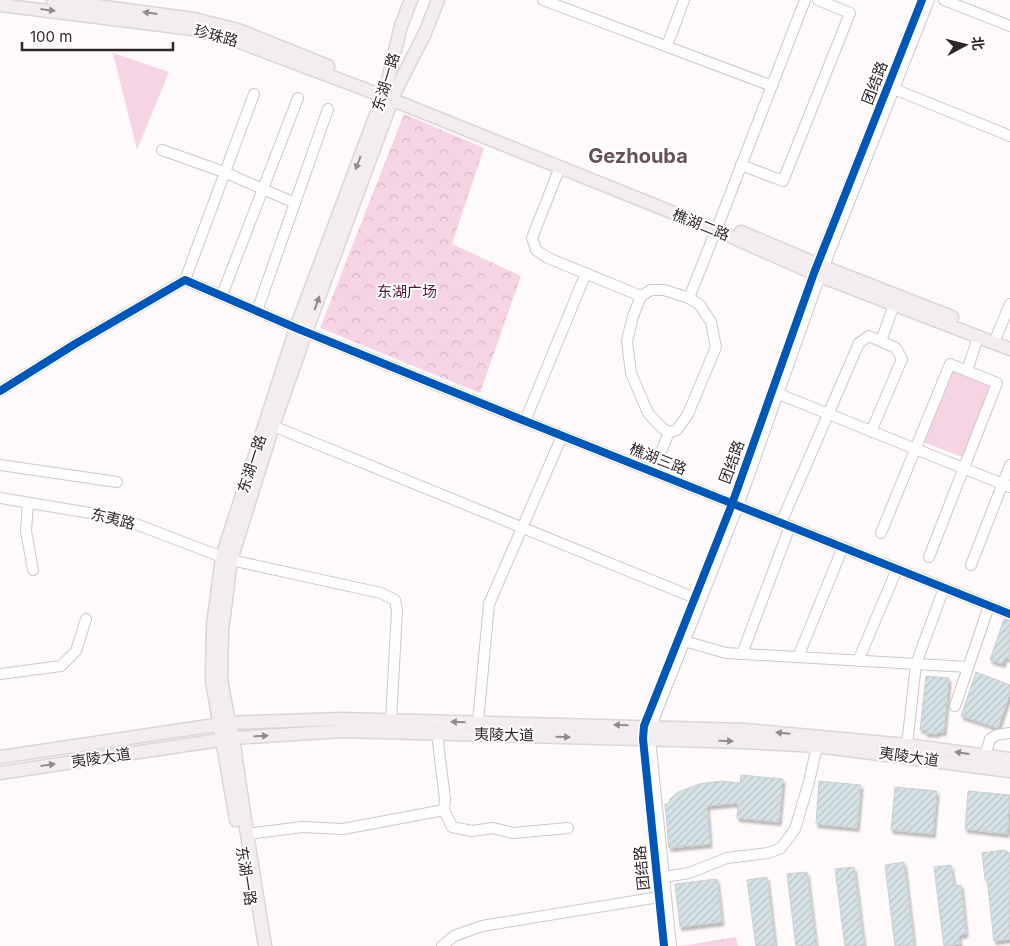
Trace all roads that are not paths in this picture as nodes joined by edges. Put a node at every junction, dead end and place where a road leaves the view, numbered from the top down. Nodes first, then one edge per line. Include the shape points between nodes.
1 (53, 0) edge
2 (411, 0) edge
3 (421, 0) edge
4 (431, 0) edge
5 (438, 0) edge
6 (543, 0) edge
7 (684, 0) edge
8 (805, 0) edge
9 (818, 0) edge
10 (922, 0) edge
11 (929, 0) edge
12 (944, 0) edge
13 (0, 5) edge
14 (1010, 26) edge
15 (667, 46) junction
16 (772, 86) junction
17 (894, 89) junction
18 (254, 94) dead end
19 (389, 94) junction
20 (298, 98) dead end
21 (328, 109) dead end
22 (1010, 136) edge
23 (162, 150) dead end
24 (742, 165) junction
25 (560, 167) junction
26 (224, 172) junction
27 (262, 190) junction
28 (295, 203) junction
29 (718, 226) junction
30 (819, 270) junction
31 (586, 274) junction
32 (186, 280) junction
33 (222, 295) junction
34 (641, 296) junction
35 (689, 298) junction
36 (1010, 304) edge
37 (894, 305) junction
38 (257, 310) junction
39 (301, 330) junction
40 (997, 335) junction
41 (978, 337) junction
42 (1010, 340) edge
43 (881, 341) junction
44 (1010, 349) edge
45 (967, 371) junction
46 (0, 391) edge
47 (779, 394) junction
48 (828, 414) junction
49 (525, 421) junction
50 (273, 426) junction
51 (669, 432) junction
52 (871, 432) junction
53 (562, 436) junction
54 (915, 450) junction
55 (0, 465) edge
56 (1010, 465) edge
57 (964, 469) junction
58 (653, 472) junction
59 (117, 482) dead end
60 (1006, 486) edge
61 (0, 498) edge
62 (28, 503) junction
63 (735, 505) junction
64 (785, 525) junction
65 (522, 528) junction
66 (881, 533) dead end
67 (843, 547) junction
68 (929, 556) dead end
69 (227, 558) junction
70 (970, 565) dead end
71 (897, 569) junction
72 (33, 570) dead end
73 (944, 588) junction
74 (695, 598) junction
75 (989, 606) junction
76 (1010, 614) edge
77 (86, 619) dead end
78 (684, 641) junction
79 (742, 654) junction
80 (798, 657) junction
81 (858, 660) junction
82 (916, 664) junction
83 (968, 667) junction
84 (0, 674) edge
85 (955, 706) dead end
86 (392, 720) junction
87 (478, 722) junction
88 (224, 724) junction
89 (647, 732) junction
90 (1010, 733) edge
91 (437, 734) junction
92 (228, 739) junction
93 (907, 745) junction
94 (818, 746) junction
95 (985, 756) junction
96 (0, 758) edge
97 (1010, 759) edge
98 (1010, 771) edge
99 (0, 773) edge
100 (444, 810) junction
101 (568, 828) dead end
102 (246, 834) junction
103 (664, 877) junction
104 (659, 897) junction
105 (257, 946) edge
106 (265, 946) edge
107 (442, 946) edge
108 (664, 946) edge
109 (671, 946) edge

19 -> 1 main road, 珍珠路 via 238,30 194,19
2 - 19 main road, 东湖一路 via 401,26
3 - 19 main road
4 - 19 main road
5 - 19 main road via 425,32
6 - 15 street
7 - 15 street
8 - 16 street
9 - 24 street via 850,13 784,181
10 - 30 street, 团结路
11 - 17 street, 团结路
12 - 14 street
13 -> 19 main road, 珍珠路 via 192,29 234,40
15 - 16 street
16 - 24 street
17 - 22 street
17 - 30 street, 团结路
18 - 26 street
19 - 25 main road, 樵湖二路
19 - 29 main road, 樵湖二路
19 - 39 main road
20 - 27 street
21 - 28 street
23 - 26 street
24 - 29 street
25 - 29 main road, 樵湖二路
25 - 31 street via 532,238 536,250
26 - 27 street
26 - 32 street
27 - 28 street
27 - 33 street
28 - 38 street
29 - 30 main road, 樵湖二路
29 - 35 street
30 - 37 main road, 樵湖二路
30 - 40 main road, 樵湖二路
30 - 47 street, 团结路
30 - 63 street, 团结路
31 - 34 street
31 - 49 street
32 - 33 street, 樵湖三路
32 - 46 street
33 - 38 street, 樵湖三路
34 - 35 street via 651,290 664,290
34 - 51 street via 627,341 631,373 648,413
35 - 51 street via 700,305 711,322 716,347 688,414 676,430
36 - 40 street
37 - 41 main road, 樵湖二路
37 - 43 street
38 - 39 street, 樵湖三路
39 - 49 street, 樵湖三路
39 - 50 main road
39 - 69 main road, 东湖一路
40 - 42 main road, 樵湖二路
41 - 44 main road, 樵湖二路
41 - 45 street
43 - 48 street via 869,336 859,343
43 - 52 street via 896,348 902,359
45 - 54 street via 950,364
45 - 57 street via 997,383
47 - 48 street
47 - 63 street, 团结路
48 - 52 street
48 - 64 street
49 - 53 street, 樵湖三路
50 - 65 street
50 - 69 main road
51 - 58 street
52 - 54 street
53 - 58 street, 樵湖三路
53 - 65 street
54 - 57 street
54 - 66 street
55 - 59 street
56 - 60 street
57 - 60 street
57 - 68 street
58 - 63 street, 樵湖三路
60 - 70 street
61 - 62 street, 东夷路
62 - 69 street, 东夷路 via 120,518
62 - 72 street via 26,531
63 - 64 street, 樵湖三路
63 - 74 street, 团结路
63 - 78 street, 团结路
64 - 67 street, 樵湖三路
64 - 79 street
65 - 74 street
65 - 87 street via 489,604
67 - 71 street, 樵湖三路
67 - 80 street
69 - 86 street, 东夷路 via 372,591 395,600
69 - 88 main road via 222,640
71 - 73 street, 樵湖三路
71 - 81 street
73 - 75 street, 樵湖三路
73 - 82 street
74 - 89 street, 团结路
75 - 76 street, 樵湖三路
75 - 83 street
77 - 84 street via 76,650 61,666
78 - 79 street
78 - 89 street, 团结路
79 - 80 street
80 - 81 street
81 - 82 street
82 - 83 street
82 - 93 street
83 - 85 street
87 -> 86 main road, 夷陵大道
86 - 88 main road, 夷陵大道
89 -> 87 main road, 夷陵大道
88 - 92 main road
88 - 96 main road, 夷陵大道
91 -> 89 main road, 夷陵大道
93 -> 89 main road, 夷陵大道 via 746,730
89 -> 94 main road, 夷陵大道
89 - 103 street, 团结路
89 - 104 street, 团结路
90 - 95 street via 997,734 990,739
92 -> 91 main road, 夷陵大道 via 342,731
91 - 100 street
99 -> 92 main road, 夷陵大道
92 - 102 main road
92 - 105 main road, 东湖一路
95 -> 93 main road, 夷陵大道
94 - 98 main road, 夷陵大道
94 - 103 street via 795,829 781,848 768,853 727,858 689,873
95 - 97 main road, 夷陵大道
100 - 101 street via 452,827 472,831 493,828 513,833
100 - 102 street via 343,829 302,827
102 - 106 main road
103 - 109 street, 团结路
104 - 107 street via 482,926 454,936
104 - 108 street, 团结路

